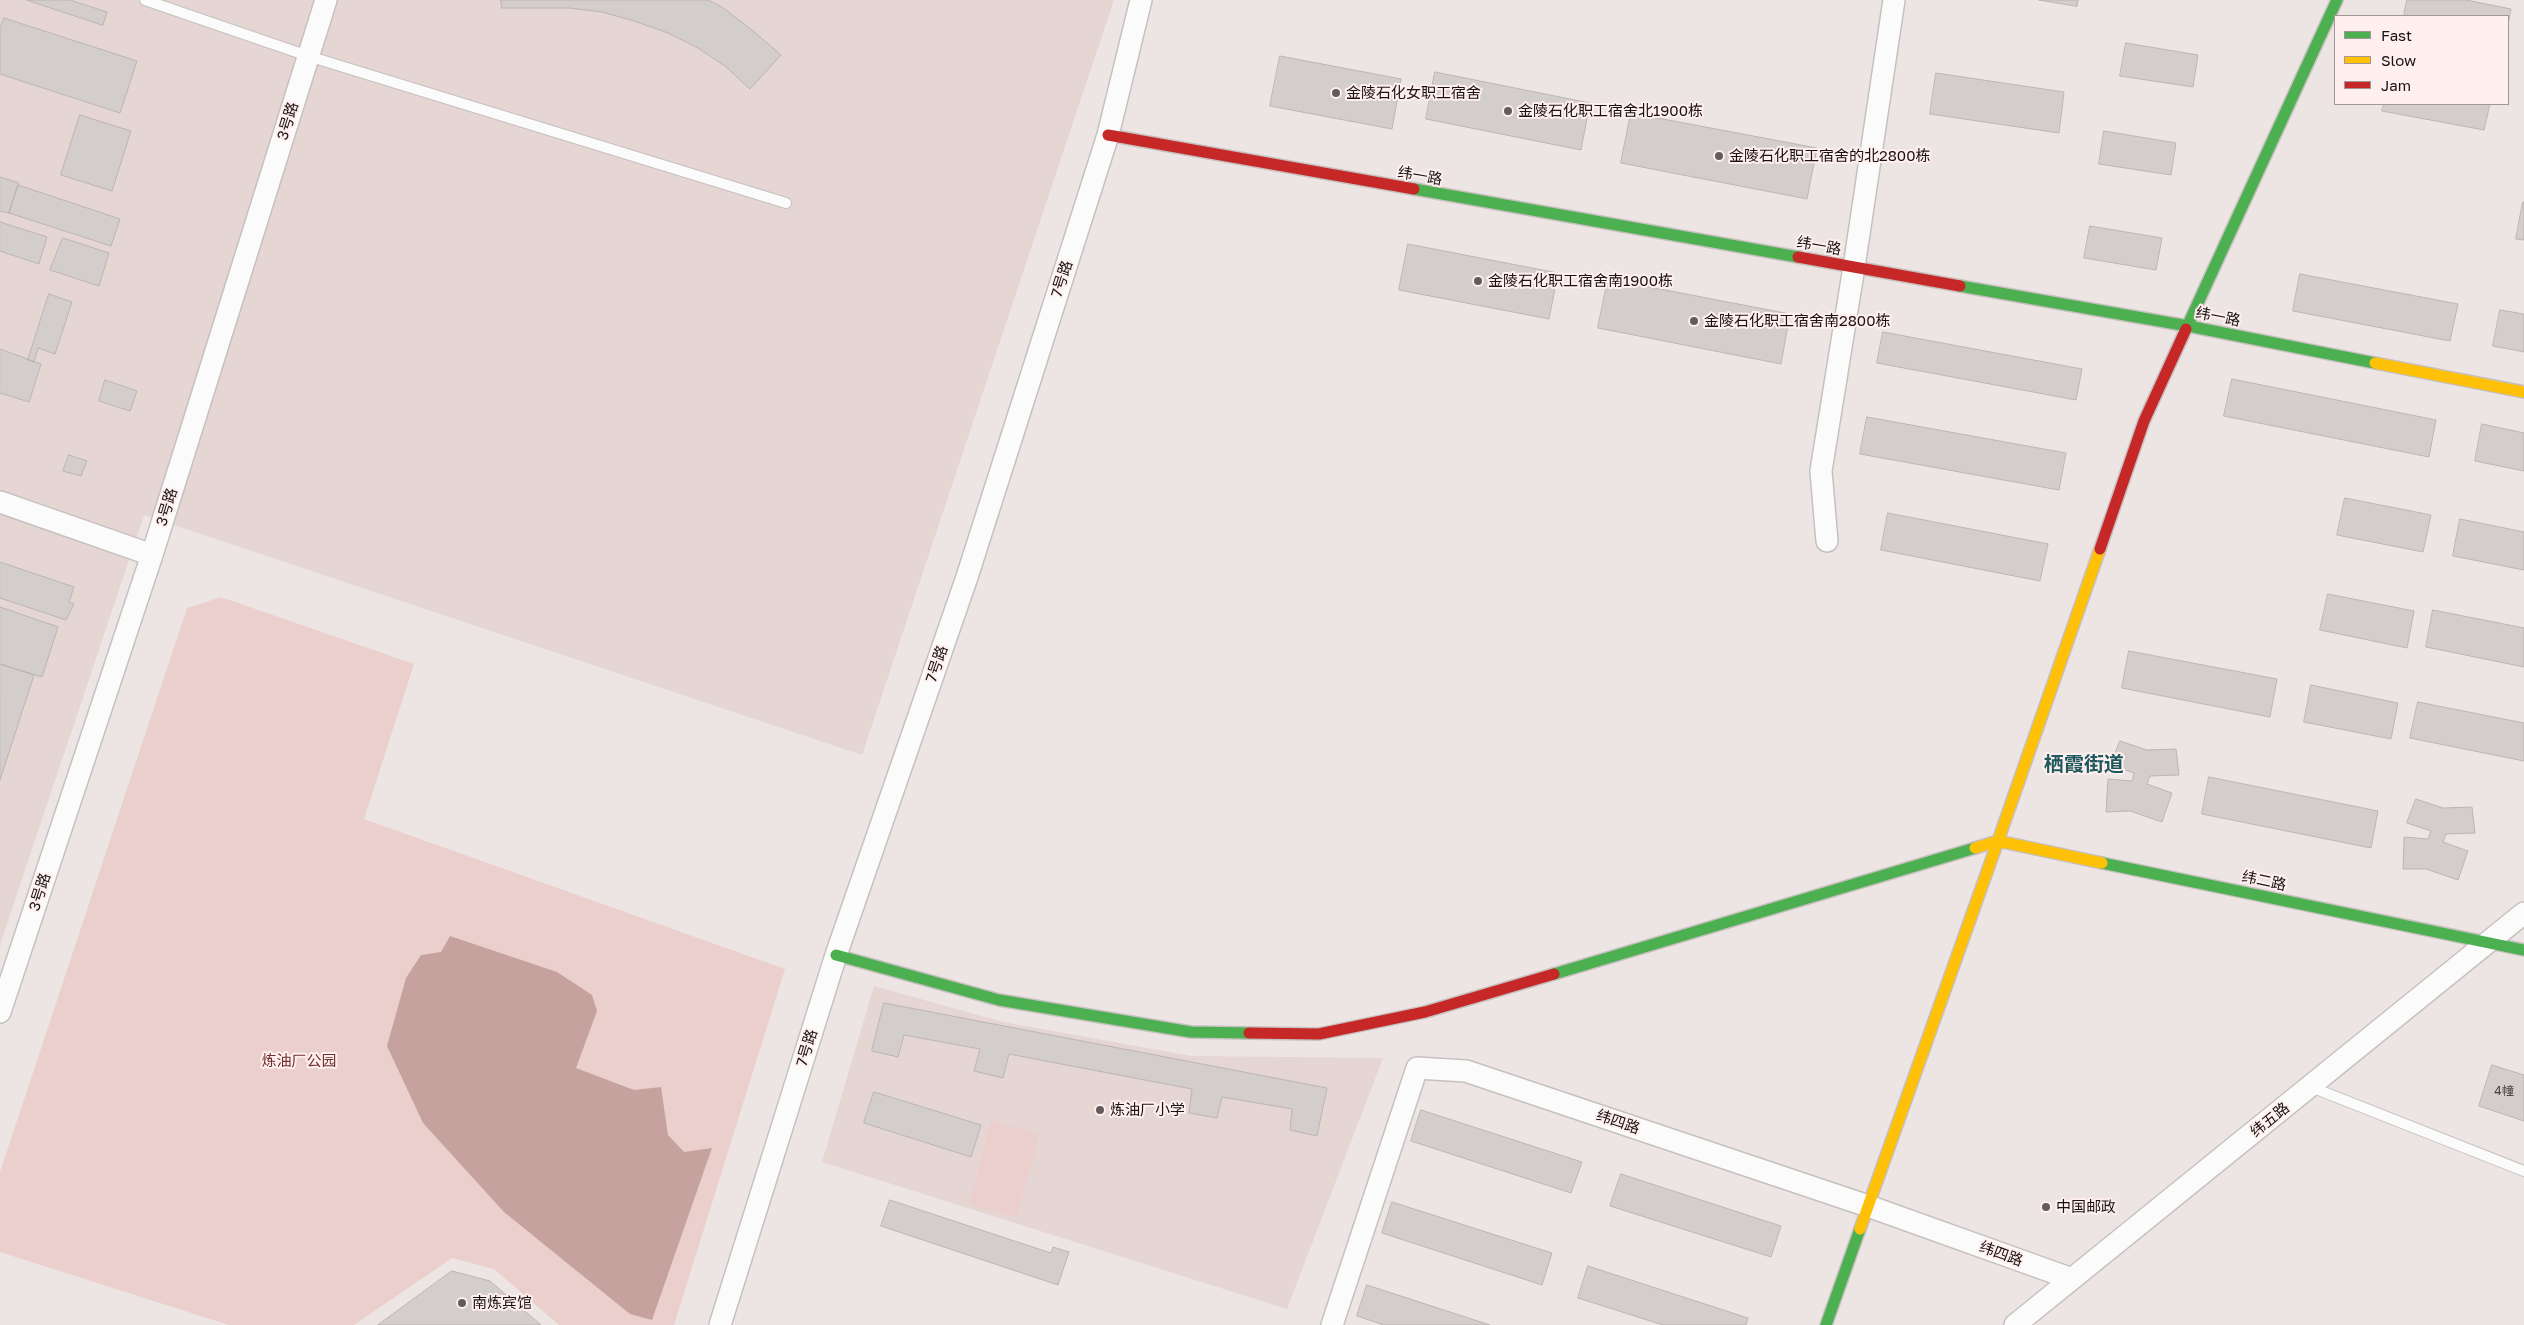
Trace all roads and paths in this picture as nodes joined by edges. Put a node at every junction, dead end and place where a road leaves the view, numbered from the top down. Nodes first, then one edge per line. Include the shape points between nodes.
1 (145, 0) edge
2 (326, 0) edge
3 (1141, 0) edge
4 (1894, 0) edge
5 (2337, 0) edge
6 (308, 56) junction
7 (1108, 135) junction
8 (786, 202) dead end
9 (1854, 268) junction
10 (2188, 326) junction
11 (2524, 392) edge
12 (0, 502) edge
13 (1827, 541) dead end
14 (152, 555) junction
15 (1998, 841) junction
16 (2524, 913) edge
17 (2488, 944) junction
18 (2524, 950) edge
19 (836, 955) junction
20 (6, 976) edge
21 (0, 1012) edge
22 (2311, 1087) junction
23 (2524, 1171) edge
24 (1868, 1206) junction
25 (2072, 1279) junction
26 (720, 1325) edge
27 (1332, 1325) edge
28 (1826, 1325) edge
29 (2015, 1325) edge

1 - 6 lane
2 - 6 street, 3号路
3 - 7 street, 7号路
4 - 9 street
5 - 10 street
6 - 8 lane
6 - 14 street, 3号路
7 - 9 street, 纬一路
7 - 19 street, 7号路 via 967,576
9 - 10 street, 纬一路
9 - 13 street via 1820,470
10 - 11 street, 纬一路
10 - 15 street via 2144,421
12 - 14 street
14 - 20 street, 3号路
15 - 17 street, 纬二路
15 - 19 street via 1425,1012 1319,1034 1172,1029 999,1000
15 - 24 street
16 - 17 street, 纬五路
17 - 18 street, 纬二路
17 - 22 street, 纬五路
19 - 26 street, 7号路
20 - 21 street, 3号路
22 - 23 lane
22 - 25 street, 纬五路
24 - 25 street, 纬四路
24 - 27 street, 纬四路 via 1466,1071 1417,1068
24 - 28 street
25 - 29 street, 纬五路

